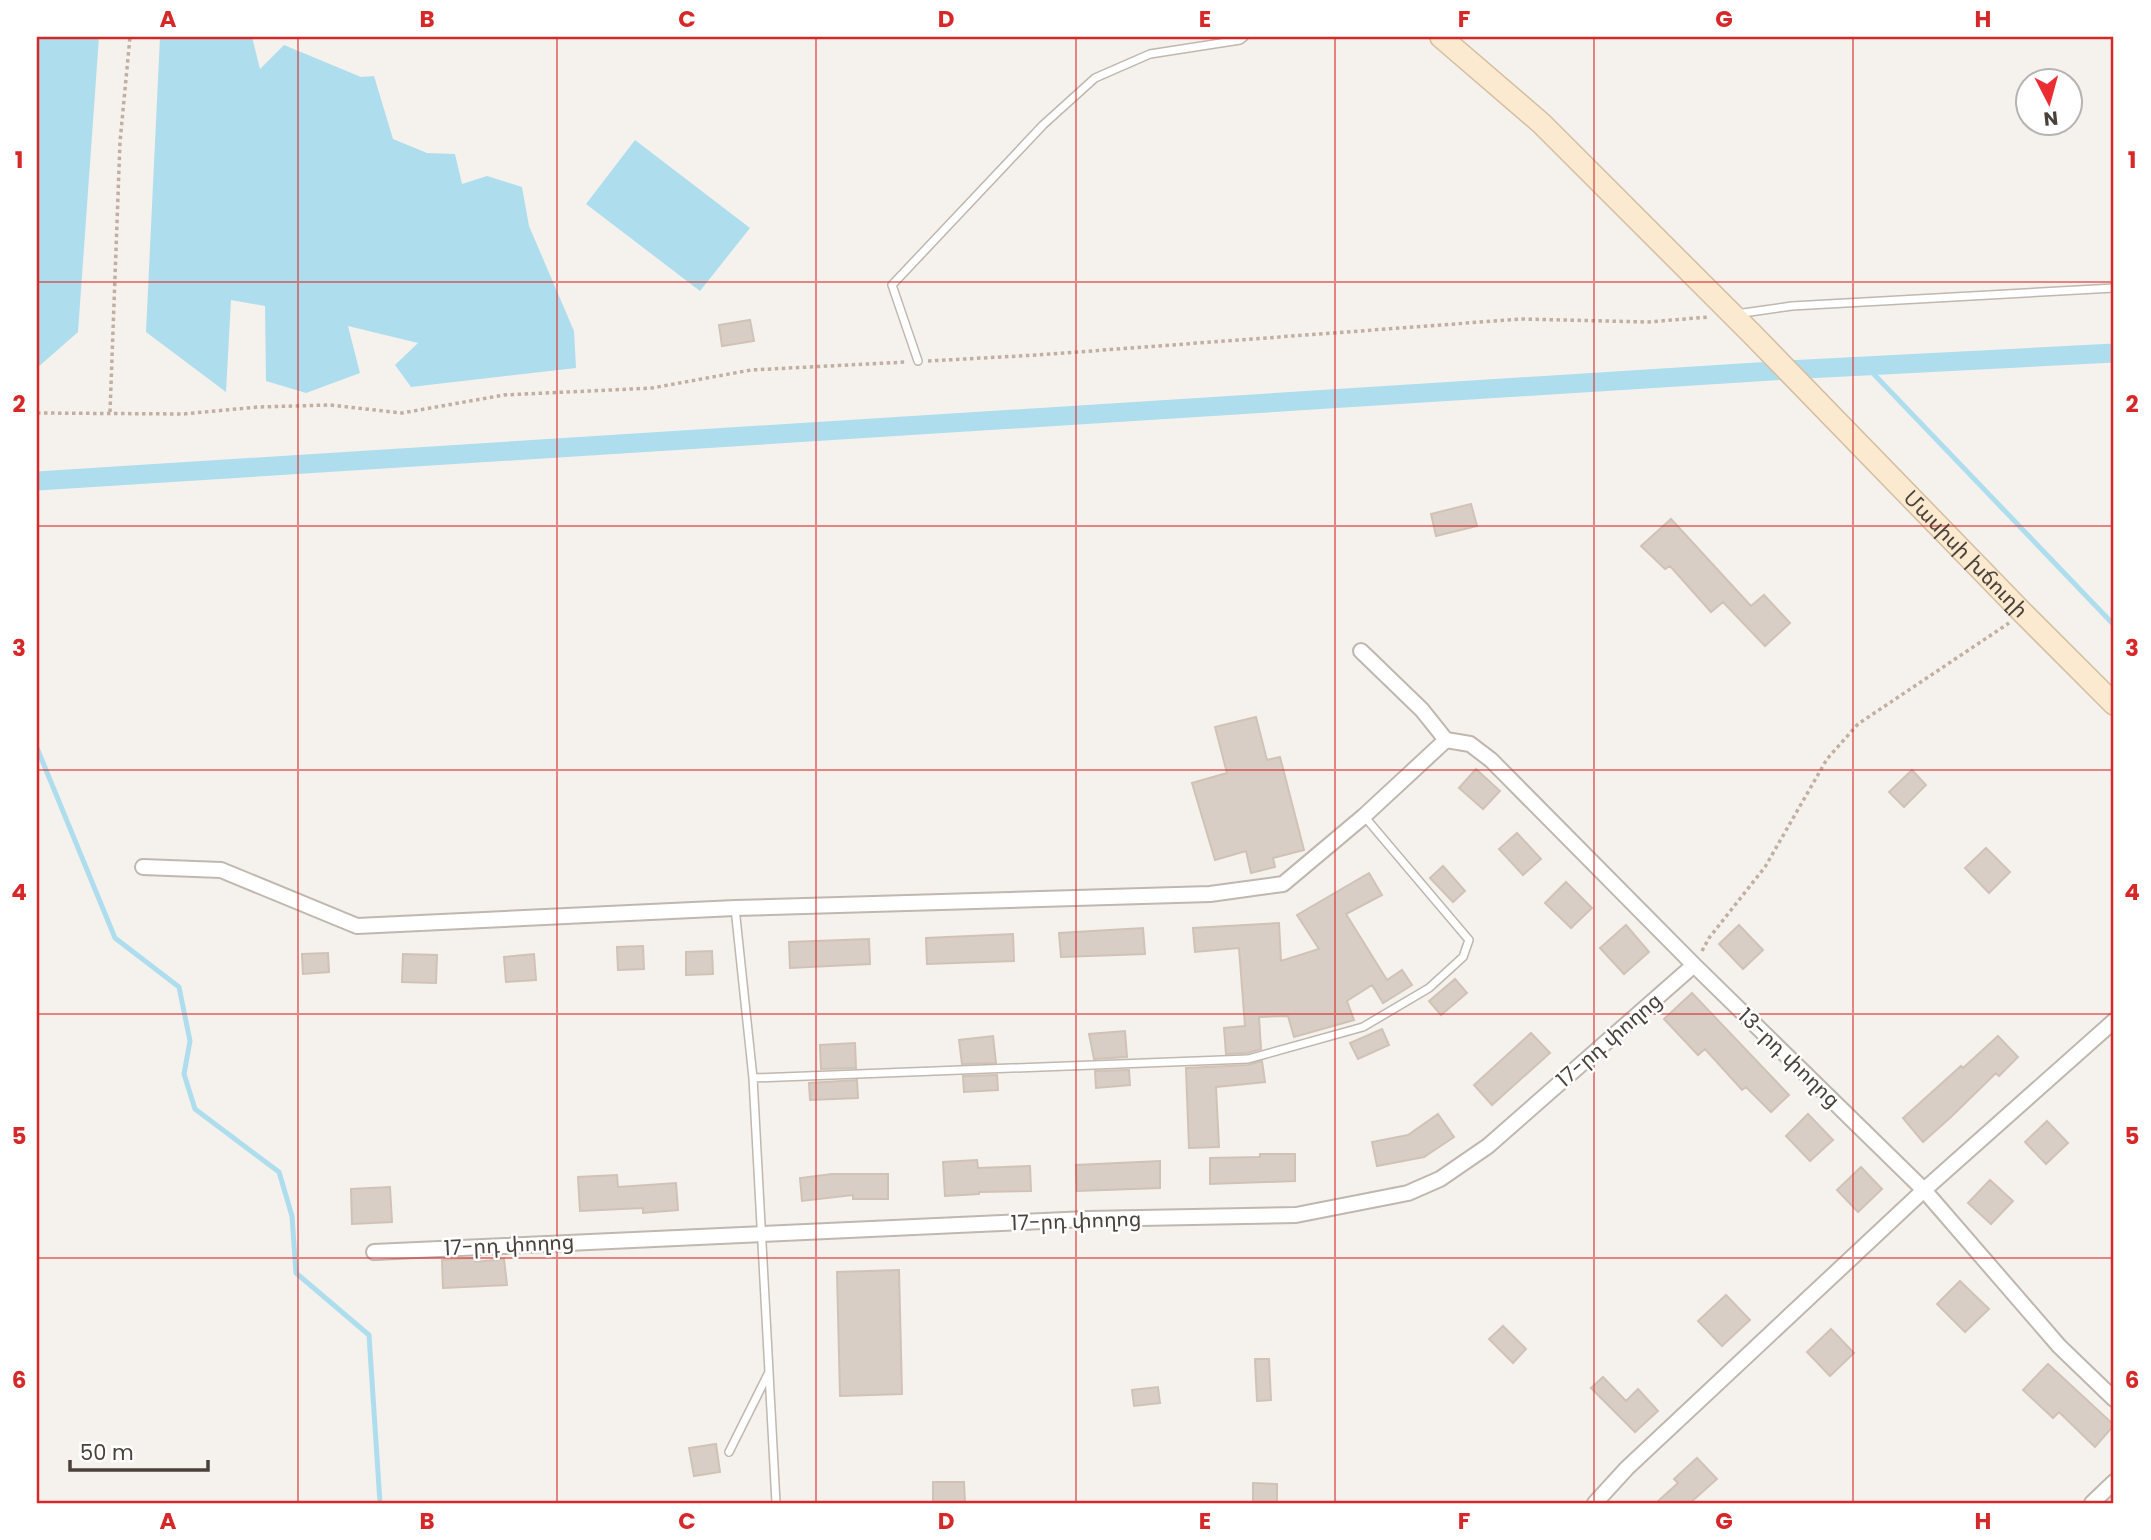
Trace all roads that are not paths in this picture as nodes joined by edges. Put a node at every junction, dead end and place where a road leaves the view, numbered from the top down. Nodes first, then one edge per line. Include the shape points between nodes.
1 (1244, 37) edge
2 (1441, 37) edge
3 (2114, 288) edge
4 (1732, 315) junction
5 (918, 361) road end
6 (1361, 651) dead end
7 (2114, 704) edge
8 (1447, 740) junction
9 (1364, 816) junction
10 (143, 867) dead end
11 (734, 908) junction
12 (1695, 965) junction
13 (2114, 1021) edge
14 (753, 1078) junction
15 (1924, 1190) junction
16 (762, 1234) junction
17 (374, 1252) dead end
18 (769, 1372) junction
19 (2114, 1399) edge
20 (729, 1452) dead end
21 (2114, 1482) edge
22 (775, 1503) edge
23 (1595, 1503) edge
24 (2091, 1503) edge

1 - 5 lane via 1150,54 1095,78 1043,125 891,285
2 - 4 main road, Մասիսի խճուղի via 1541,123
3 - 4 lane via 1792,306
4 - 7 main road, Մասիսի խճուղի
6 - 8 street
8 - 9 street
8 - 12 street, 13-րդ փողոց via 1470,744 1491,760
9 - 11 street via 1283,884 1210,894
9 - 14 lane via 1469,940 1463,957 1429,988 1363,1027 1248,1059
10 - 11 street via 221,870 357,926
11 - 14 lane
12 - 15 street, 13-րդ փողոց
12 - 16 street, 17-րդ փողոց via 1488,1146 1440,1179 1408,1193 1296,1215
13 - 15 street
14 - 16 lane
15 - 19 street, 13-րդ փողոց via 2059,1346
15 - 23 street
16 - 17 street, 17-րդ փողոց
16 - 18 lane
18 - 20 lane
18 - 22 lane
21 - 24 street

